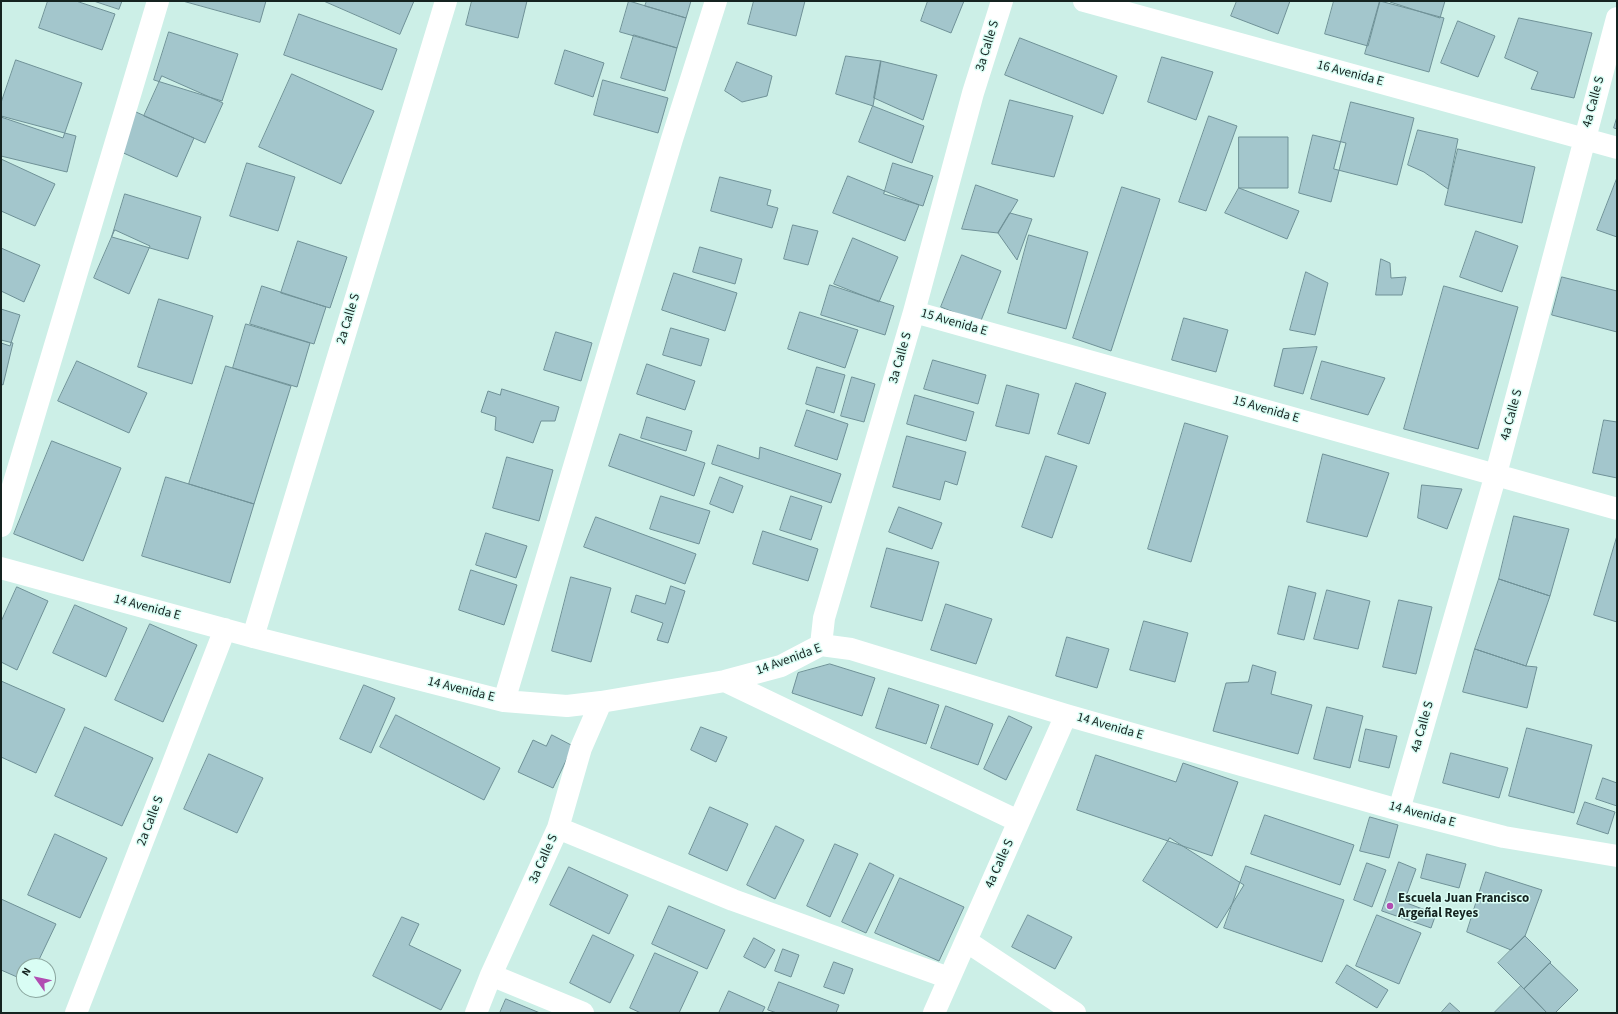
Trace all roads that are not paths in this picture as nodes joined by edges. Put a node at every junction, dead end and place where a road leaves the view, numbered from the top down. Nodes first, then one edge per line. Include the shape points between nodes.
1 (158, 1) edge
2 (446, 1) edge
3 (716, 1) edge
4 (1002, 1) edge
5 (1084, 1) edge
6 (1617, 18) edge
7 (1584, 138) junction
8 (1617, 148) edge
9 (914, 312) junction
10 (1496, 474) junction
11 (1617, 509) edge
12 (1, 526) edge
13 (1, 568) edge
14 (225, 629) junction
15 (253, 637) junction
16 (821, 645) junction
17 (725, 681) junction
18 (504, 701) junction
19 (601, 702) junction
20 (1066, 715) junction
21 (1399, 810) junction
22 (1018, 821) junction
23 (558, 828) junction
24 (1617, 856) edge
25 (966, 941) junction
26 (491, 975) junction
27 (949, 978) junction
28 (76, 1013) edge
29 (476, 1013) edge
30 (583, 1013) edge
31 (934, 1013) edge
32 (1075, 1013) edge

1 - 12 street
2 - 15 street, 2a Calle S
3 - 18 street via 672,139
4 - 9 street, 3a Calle S via 973,93
5 - 7 street, 16 Avenida E
6 - 7 street, 4a Calle S
7 - 8 street, 16 Avenida E
7 - 10 street, 4a Calle S
9 - 10 street, 15 Avenida E
9 - 16 street, 3a Calle S via 824,618
10 - 11 street, 15 Avenida E
10 - 21 street, 4a Calle S
13 - 14 street, 14 Avenida E
14 - 15 street, 14 Avenida E
14 - 28 street, 2a Calle S
15 - 18 street, 14 Avenida E
16 - 17 street, 14 Avenida E via 781,666
16 - 20 street, 14 Avenida E via 851,649
17 - 19 street, 14 Avenida E
17 - 22 street
18 - 19 street, 14 Avenida E via 567,706
19 - 23 street, 3a Calle S via 581,748
20 - 21 street, 14 Avenida E
20 - 22 street, 4a Calle S
21 - 24 street, 14 Avenida E via 1504,836
22 - 25 street, 4a Calle S
23 - 26 street, 3a Calle S
23 - 27 street via 733,900
25 - 27 street, 4a Calle S
25 - 32 street
26 - 29 street, 3a Calle S
26 - 30 street
27 - 31 street, 4a Calle S

